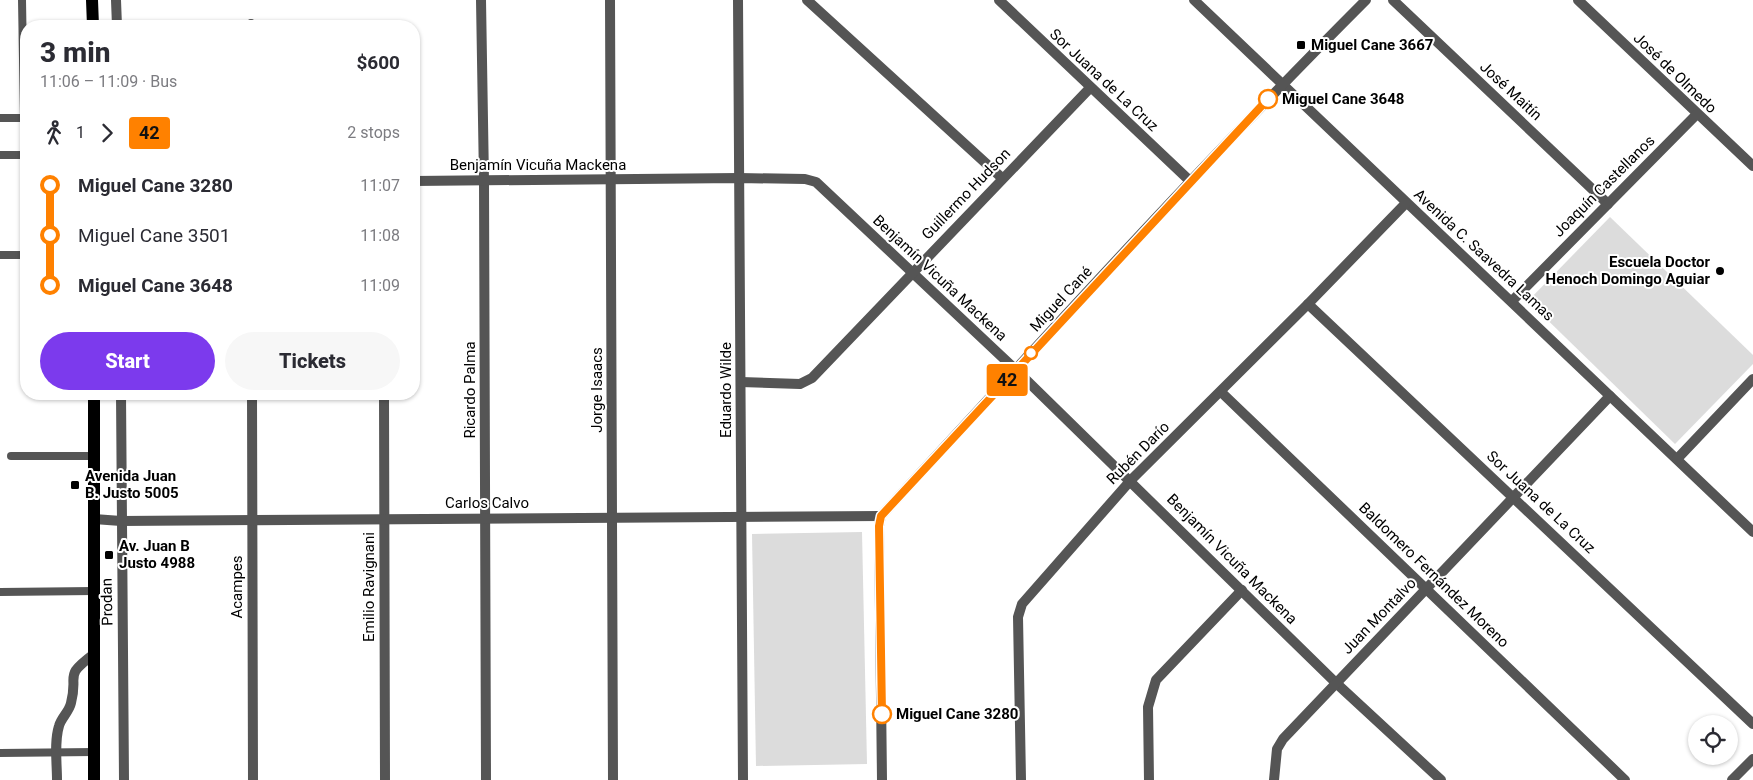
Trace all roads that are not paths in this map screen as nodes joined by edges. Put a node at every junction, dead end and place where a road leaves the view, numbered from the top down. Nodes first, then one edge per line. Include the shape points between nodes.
1 (22, 0) edge
2 (92, 0) edge
3 (116, 0) edge
4 (481, 0) edge
5 (610, 0) edge
6 (738, 0) edge
7 (807, 0) edge
8 (998, 0) edge
9 (1194, 0) edge
10 (1366, 0) edge
11 (1393, 0) edge
12 (1578, 0) edge
13 (23, 20) edge
14 (93, 20) edge
15 (117, 20) edge
16 (1282, 84) junction
17 (1090, 88) junction
18 (1697, 114) junction
19 (0, 118) edge
20 (20, 118) edge
21 (20, 154) edge
22 (0, 155) edge
23 (1753, 166) edge
24 (738, 178) junction
25 (1002, 178) junction
26 (484, 180) junction
27 (611, 180) junction
28 (420, 181) edge
29 (1190, 181) junction
30 (1406, 203) junction
31 (1608, 204) junction
32 (0, 255) edge
33 (20, 255) edge
34 (912, 272) junction
35 (1512, 301) junction
36 (1308, 304) junction
37 (1016, 370) junction
38 (1753, 379) edge
39 (741, 382) junction
40 (1221, 392) junction
41 (1610, 396) junction
42 (94, 400) edge
43 (121, 400) edge
44 (252, 400) edge
45 (384, 400) edge
46 (11, 456) dead end
47 (94, 456) junction
48 (1677, 460) junction
49 (1131, 480) junction
50 (1514, 497) junction
51 (881, 516) junction
52 (612, 517) junction
53 (485, 518) junction
54 (741, 518) junction
55 (94, 519) junction
56 (384, 519) junction
57 (252, 520) junction
58 (121, 521) junction
59 (1753, 532) edge
60 (1426, 589) junction
61 (1242, 590) junction
62 (94, 591) junction
63 (0, 592) edge
64 (94, 654) junction
65 (1336, 683) junction
66 (1753, 724) edge
67 (57, 752) junction
68 (94, 752) junction
69 (0, 753) edge
70 (1753, 759) edge
71 (57, 780) edge
72 (94, 780) edge
73 (124, 780) edge
74 (253, 780) edge
75 (385, 780) edge
76 (486, 780) edge
77 (613, 780) edge
78 (743, 780) edge
79 (882, 780) edge
80 (1021, 780) edge
81 (1149, 780) edge
82 (1274, 780) edge
83 (1441, 780) edge
84 (1625, 780) edge
85 (1732, 780) edge

1 - 13 lane
2 - 14 main road
3 - 15 street
4 - 26 street, Ricardo Palma
5 - 27 street, Jorge Isaacs
6 - 24 street, Eduardo Wilde
7 - 25 street
8 - 17 street, Sor Juana de La Cruz
9 - 16 street, Avenida C. Saavedra Lamas
10 - 16 street, Miguel Cané
11 - 31 street, José Maitín
12 - 18 street, José de Olmedo
16 - 29 street, Miguel Cané
16 - 30 street, Avenida C. Saavedra Lamas
17 - 25 street, Guillermo Hudson
17 - 29 street, Sor Juana de La Cruz
18 - 23 street, José de Olmedo
18 - 31 street, Joaquín Castellanos
19 - 20 lane
21 - 22 lane
24 - 27 street, Benjamín Vicuña Mackena
24 - 34 street, Benjamín Vicuña Mackena via 816,182
24 - 39 street, Eduardo Wilde
25 - 34 street, Guillermo Hudson
26 - 27 street, Benjamín Vicuña Mackena
26 - 28 street, Benjamín Vicuña Mackena
26 - 53 street, Ricardo Palma
27 - 52 street, Jorge Isaacs
29 - 37 street, Miguel Cané
30 - 35 street, Avenida C. Saavedra Lamas
30 - 36 street, Rubén Darío
31 - 35 street, Joaquín Castellanos
32 - 33 lane
34 - 37 street, Benjamín Vicuña Mackena
34 - 39 street, Guillermo Hudson via 806,382
35 - 41 street, Avenida C. Saavedra Lamas
36 - 40 street, Rubén Darío
36 - 50 street, Sor Juana de La Cruz
37 - 49 street, Benjamín Vicuña Mackena
37 - 51 street, Miguel Cané
38 - 48 street
39 - 54 street, Eduardo Wilde
40 - 49 street, Rubén Darío
40 - 60 street, Baldomero Fernández Moreno
41 - 48 street, Avenida C. Saavedra Lamas
41 - 50 street, Juan Montalvo
42 - 47 main road
43 - 58 street, Prodan
44 - 57 street, Acampes
45 - 56 street, Emilio Ravignani
46 - 47 lane
47 - 55 main road
48 - 59 street, Avenida C. Saavedra Lamas
49 - 61 street, Benjamín Vicuña Mackena
49 - 80 street, Rubén Darío via 1019,609
50 - 60 street, Juan Montalvo
50 - 66 street, Sor Juana de La Cruz
51 - 54 street, Carlos Calvo
51 - 79 street
52 - 53 street, Carlos Calvo
52 - 54 street, Carlos Calvo
52 - 77 street, Jorge Isaacs
53 - 56 street, Carlos Calvo
53 - 76 street, Ricardo Palma
54 - 78 street, Eduardo Wilde
55 - 58 street, Carlos Calvo
55 - 62 main road
56 - 57 street, Carlos Calvo
56 - 75 street, Emilio Ravignani
57 - 58 street, Carlos Calvo
57 - 74 street, Acampes
58 - 73 street, Prodan
60 - 65 street, Juan Montalvo
60 - 84 street, Baldomero Fernández Moreno
61 - 65 street, Benjamín Vicuña Mackena
61 - 81 street via 1156,680 1148,707
62 - 63 lane
62 - 64 main road
64 - 67 street via 78,666 72,676 72,699 69,711 59,724
64 - 68 main road
65 - 82 street, Juan Montalvo via 1277,748
65 - 83 street, Benjamín Vicuña Mackena
67 - 68 lane
67 - 69 lane
67 - 71 street
68 - 72 main road
70 - 85 street

